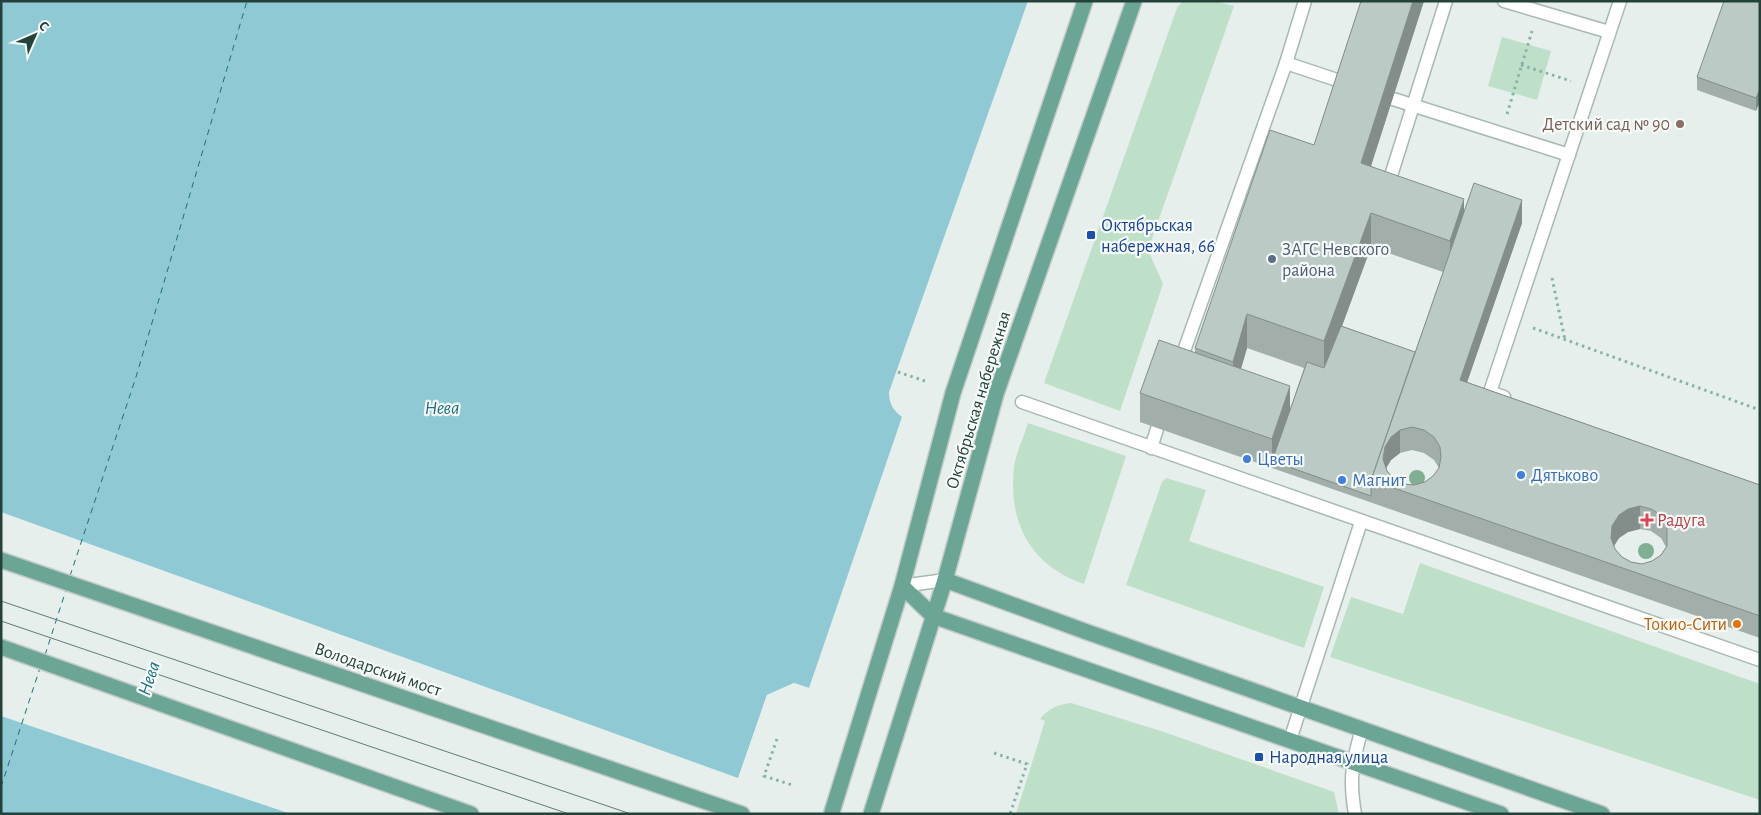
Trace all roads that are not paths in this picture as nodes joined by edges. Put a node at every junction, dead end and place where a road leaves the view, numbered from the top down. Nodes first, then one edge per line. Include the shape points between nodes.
1 (1086, 1) edge
2 (1134, 1) edge
3 (1304, 1) edge
4 (1446, 1) edge
5 (1504, 1) edge
6 (1620, 1) edge
7 (1609, 32) junction
8 (1286, 62) junction
9 (1346, 83) edge
10 (1393, 99) edge
11 (1413, 104) junction
12 (1569, 155) junction
13 (1389, 182) edge
14 (1175, 376) edge
15 (1518, 401) edge
16 (1022, 402) dead end
17 (1157, 428) edge
18 (1151, 448) junction
19 (1361, 522) junction
20 (1, 560) edge
21 (945, 580) junction
22 (902, 586) junction
23 (933, 616) junction
24 (1, 647) edge
25 (1760, 660) edge
26 (1300, 707) junction
27 (1362, 729) junction
28 (1290, 740) junction
29 (1352, 762) junction
30 (832, 812) dead end
31 (1595, 813) edge
32 (471, 814) edge
33 (742, 814) edge
34 (871, 814) edge
35 (1355, 814) edge
36 (1500, 814) edge

1 - 22 main road, Октябрьская набережная via 953,392
2 - 21 main road, Октябрьская набережная via 996,394
3 - 8 lane
4 - 11 lane
5 - 7 lane
6 - 7 lane
7 - 12 lane
8 - 9 lane
8 - 14 lane
10 - 11 lane
11 - 12 lane
11 - 13 lane
12 - 15 lane via 1490,392
16 - 18 lane
17 - 18 lane
18 - 19 lane
19 - 25 lane
19 - 26 lane
20 - 33 main road, Володарский мост
21 - 22 lane
21 - 23 main road, Октябрьская набережная
21 - 26 main road
22 - 23 main road
22 - 30 main road, Октябрьская набережная
23 - 28 main road
23 - 34 main road, Октябрьская набережная
24 - 32 main road
26 - 27 main road
26 - 28 lane
27 - 29 lane
27 - 31 main road
28 - 29 main road
29 - 35 lane via 1351,789
29 - 36 main road

